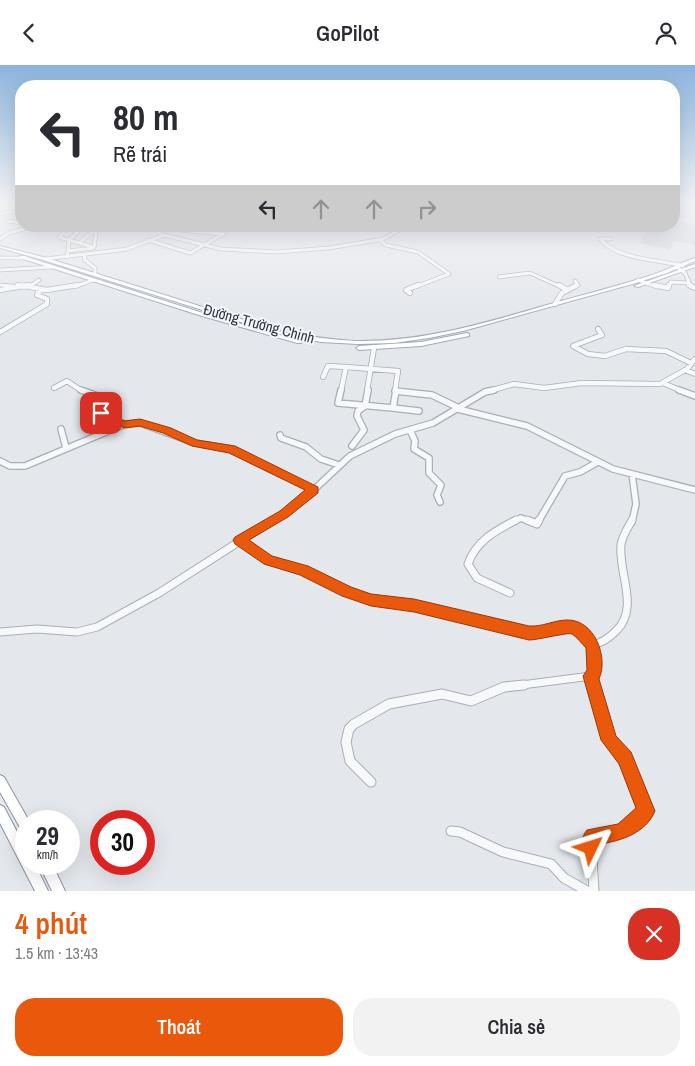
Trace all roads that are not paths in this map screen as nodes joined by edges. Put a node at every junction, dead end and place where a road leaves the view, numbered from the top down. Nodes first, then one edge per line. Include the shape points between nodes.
1 (69, 242) edge
2 (74, 242) edge
3 (94, 242) edge
4 (147, 242) edge
5 (150, 242) edge
6 (191, 242) edge
7 (210, 242) edge
8 (370, 242) edge
9 (382, 242) edge
10 (601, 242) edge
11 (79, 243) joint
12 (94, 246) junction
13 (203, 246) junction
14 (0, 247) edge
15 (0, 251) edge
16 (68, 251) junction
17 (94, 254) junction
18 (85, 255) junction
19 (67, 257) junction
20 (26, 258) junction
21 (0, 259) edge
22 (46, 259) junction
23 (695, 259) edge
24 (695, 265) edge
25 (52, 267) junction
26 (75, 268) junction
27 (681, 268) junction
28 (0, 270) edge
29 (68, 272) junction
30 (94, 277) junction
31 (499, 277) dead end
32 (39, 280) dead end
33 (638, 280) junction
34 (575, 281) dead end
35 (645, 283) junction
36 (687, 283) junction
37 (0, 285) edge
38 (22, 287) junction
39 (695, 288) edge
40 (41, 289) junction
41 (0, 290) edge
42 (566, 290) junction
43 (410, 293) dead end
44 (555, 304) junction
45 (598, 329) dead end
46 (0, 332) edge
47 (276, 334) junction
48 (406, 344) junction
49 (374, 348) junction
50 (695, 359) edge
51 (691, 363) junction
52 (346, 367) junction
53 (372, 369) junction
54 (685, 370) junction
55 (695, 374) edge
56 (322, 377) dead end
57 (664, 383) junction
58 (54, 389) dead end
59 (395, 391) junction
60 (695, 395) edge
61 (365, 406) junction
62 (458, 408) junction
63 (393, 409) junction
64 (419, 411) dead end
65 (125, 424) junction
66 (61, 429) dead end
67 (410, 430) junction
68 (280, 435) dead end
69 (352, 446) dead end
70 (66, 448) junction
71 (0, 461) edge
72 (596, 463) junction
73 (339, 465) junction
74 (632, 474) junction
75 (314, 490) junction
76 (695, 490) edge
77 (440, 502) dead end
78 (239, 540) junction
79 (510, 593) dead end
80 (0, 632) edge
81 (593, 645) junction
82 (591, 676) junction
83 (0, 781) edge
84 (371, 781) dead end
85 (16, 810) edge
86 (0, 811) edge
87 (451, 831) dead end
88 (15, 839) edge
89 (34, 875) edge
90 (51, 875) edge
91 (42, 891) edge
92 (60, 891) edge
93 (586, 891) edge
94 (594, 891) edge

1 - 16 street
2 - 11 street
3 - 12 street
4 - 17 street via 127,249
5 - 13 street via 189,253
6 - 13 street
7 - 13 street
8 - 13 street via 277,252
9 - 43 street via 419,252 449,273 406,290
10 - 27 street via 612,251
11 - 12 street
12 - 16 street
12 - 17 street
14 - 22 main road, Đường Trường Chinh
15 - 20 main road, Đường Trường Chinh
16 - 19 street
17 - 18 street
18 - 19 street
18 - 30 street via 84,259 93,265
19 - 22 street
20 - 21 street
20 - 25 main road, Đường Trường Chinh
22 - 26 main road, Đường Trường Chinh
23 - 27 main road, Đường Trường Chinh
24 - 27 main road, Đường Trường Chinh
25 - 28 street
25 - 29 main road, Đường Trường Chinh
26 - 29 main road
26 - 30 main road, Đường Trường Chinh
27 - 33 main road, Đường Trường Chinh
27 - 35 main road, Đường Trường Chinh
27 - 36 street
29 - 30 main road, Đường Trường Chinh
30 - 40 street via 61,290
30 - 47 main road, Đường Trường Chinh
31 - 42 street via 511,278 518,273 539,275
32 - 38 street
33 - 35 street
33 - 44 main road, Đường Trường Chinh
34 - 42 street via 577,285
35 - 36 street via 665,289 672,282
35 - 48 main road, Đường Trường Chinh via 465,335
36 - 39 street
37 - 38 street via 16,283
38 - 40 street
38 - 41 street
40 - 46 street via 37,295 48,299 47,305
42 - 44 street
44 - 48 main road, Đường Trường Chinh
45 - 51 street via 602,335 573,346 588,354 605,356 626,349 666,351
47 - 48 main road, Đường Trường Chinh via 336,342
47 - 49 main road, Đường Trường Chinh via 324,346
48 - 49 main road, Đường Trường Chinh
49 - 53 street
50 - 51 street
51 - 54 street
52 - 53 street
52 - 56 street via 328,366
52 - 61 street via 338,403
53 - 59 street via 398,371
53 - 61 street
54 - 55 street
54 - 57 street
57 - 60 street
57 - 62 street via 582,383 544,388 514,384 485,391
58 - 65 street via 63,382 71,381 86,393 103,399 102,417
59 - 62 street via 432,395
59 - 63 street
61 - 63 street
61 - 69 street via 357,416 364,430
62 - 67 street via 433,423
62 - 72 street via 527,426 555,438
63 - 64 street
65 - 70 street
65 - 75 street via 140,423 195,443 231,449
66 - 70 street
67 - 73 street via 362,449
67 - 77 street via 415,441 414,449 430,458 429,473 441,485 437,495
68 - 73 street via 306,447 321,459
70 - 71 street via 21,467
72 - 74 street
72 - 79 street via 565,476 537,524 521,518 497,529 472,553 468,564 478,578
73 - 75 street
74 - 76 street
74 - 81 street via 636,509 625,531 621,549 627,589 626,617 615,633
75 - 78 street via 284,514
78 - 80 street via 159,593 97,627 77,631 30,629
78 - 81 street via 268,560 303,570 371,600 414,605 529,633 572,626
81 - 82 street via 594,673
82 - 84 street via 504,687 471,701 442,694 384,707 354,724 347,735 350,761
82 - 94 street via 609,740 626,758 646,811 622,832 591,839
83 - 85 highway
86 - 88 highway
87 - 93 street via 503,852 551,864 564,878
89 - 91 highway
90 - 92 highway

